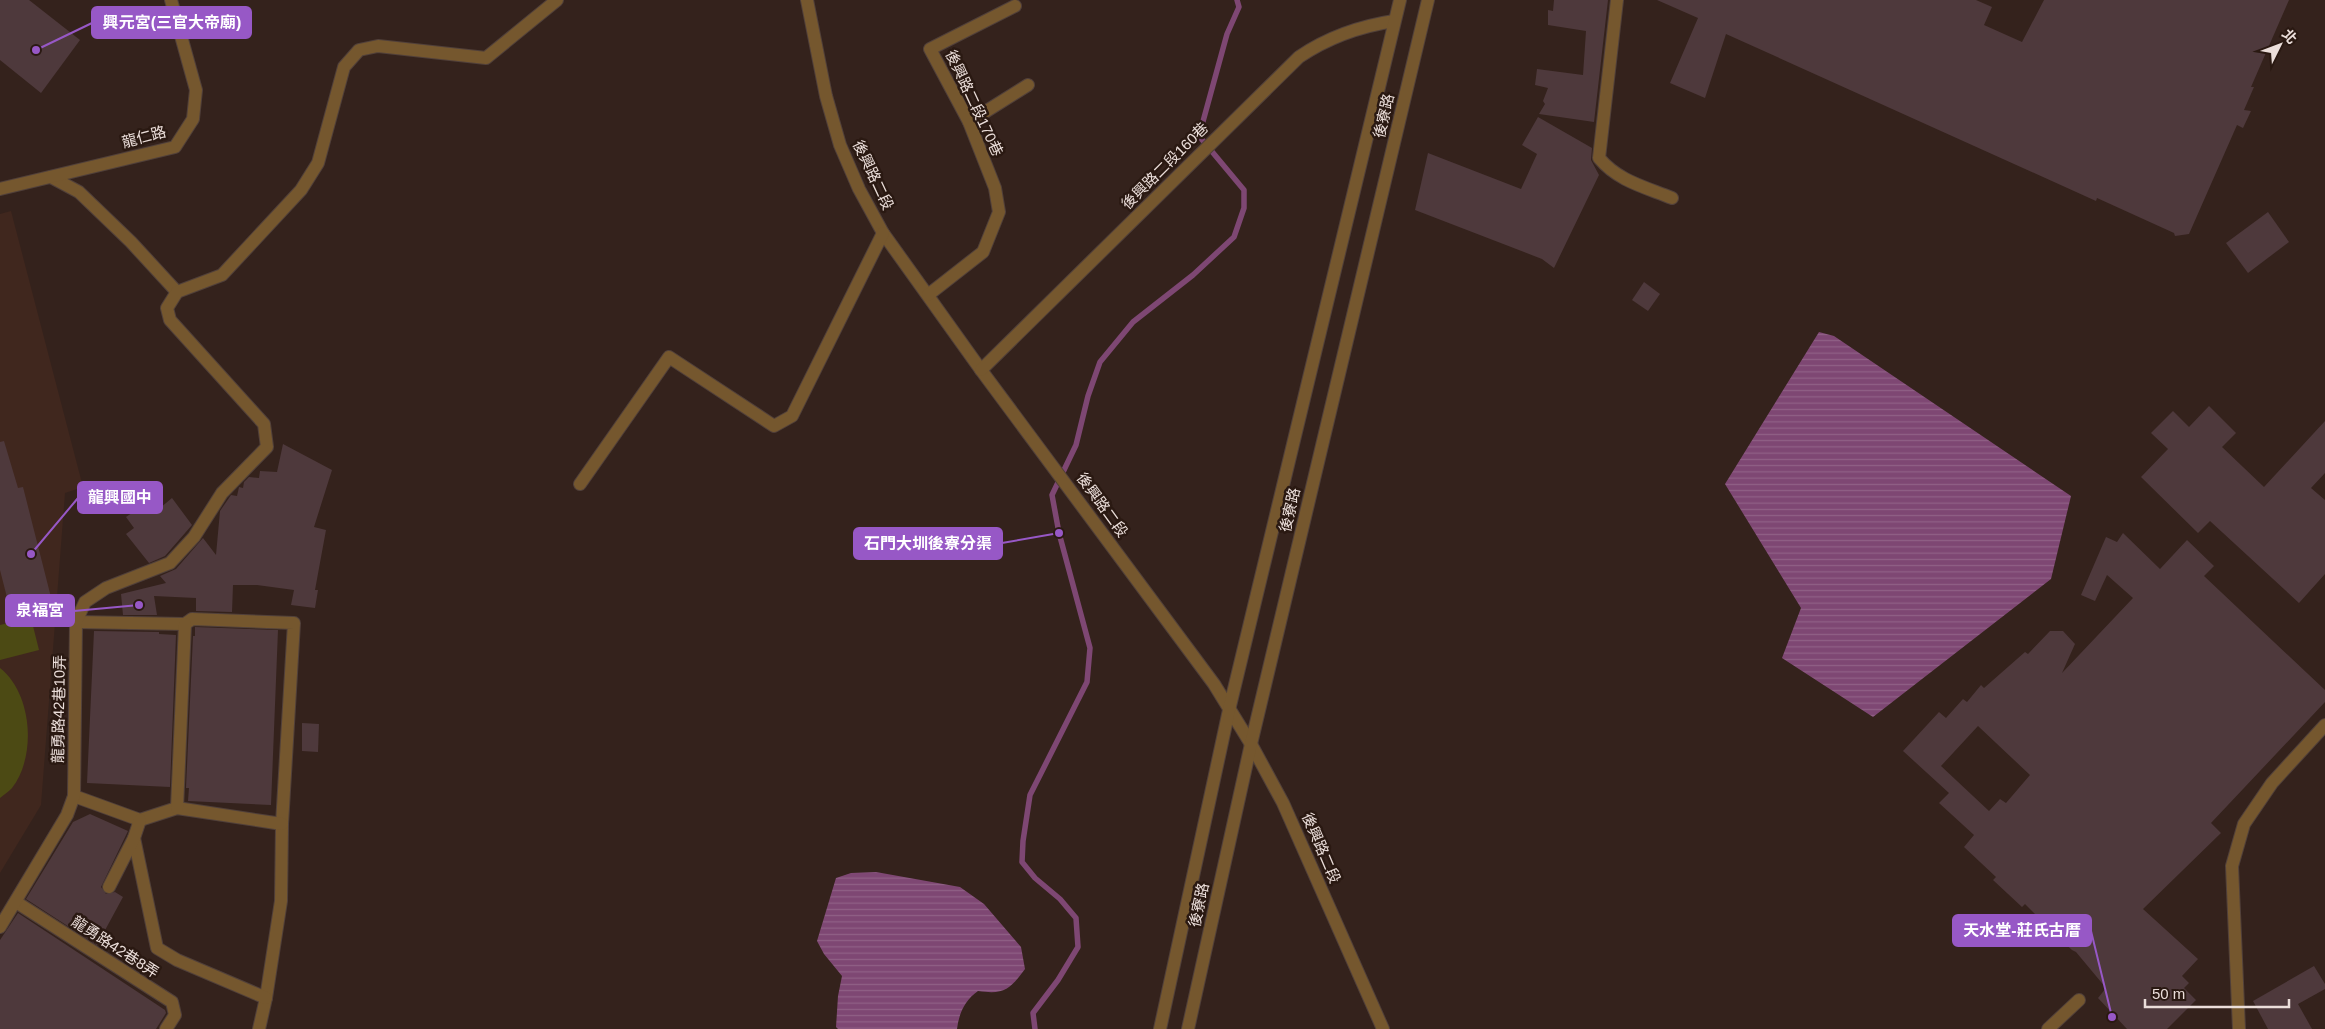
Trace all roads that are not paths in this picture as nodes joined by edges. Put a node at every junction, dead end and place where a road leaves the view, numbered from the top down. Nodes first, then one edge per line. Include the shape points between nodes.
1 (171, 0) edge
2 (557, 0) edge
3 (807, 0) edge
4 (1400, 0) edge
5 (1428, 0) edge
6 (1617, 0) edge
7 (1015, 6) dead end
8 (1394, 21) junction
9 (1028, 85) dead end
10 (969, 122) junction
11 (51, 177) junction
12 (0, 189) edge
13 (1672, 198) dead end
14 (883, 233) junction
15 (177, 292) junction
16 (928, 295) junction
17 (981, 370) junction
18 (580, 484) dead end
19 (76, 622) junction
20 (185, 624) junction
21 (1229, 710) junction
22 (2325, 725) edge
23 (1251, 744) junction
24 (74, 796) junction
25 (177, 808) junction
26 (140, 820) junction
27 (282, 824) junction
28 (134, 838) junction
29 (110, 887) dead end
30 (16, 902) junction
31 (0, 926) edge
32 (266, 998) junction
33 (2079, 1000) dead end
34 (166, 1029) edge
35 (259, 1029) edge
36 (1160, 1029) edge
37 (1188, 1029) edge
38 (1383, 1029) edge
39 (2048, 1029) edge
40 (2239, 1029) edge

1 - 11 street, 龍仁路 via 196,90 193,119 175,147
2 - 15 street via 486,58 378,46 359,50 344,67 318,163 301,190 222,275
3 - 14 street, 後興路二段 via 826,96 840,145
4 - 8 street, 後寮路
5 - 23 street, 後寮路
6 - 13 street via 1599,158 1610,171
7 - 10 street, 後興路二段170巷 via 930,49
8 - 17 street, 後興路二段160巷 via 1320,42 1298,57
8 - 21 street, 後寮路
9 - 10 street
10 - 16 street, 後興路二段170巷 via 995,188 999,212 983,252
11 - 12 street, 龍仁路
11 - 15 street via 79,192
14 - 16 street, 後興路二段
14 - 18 street via 792,416 774,426 669,357
15 - 19 street via 167,308 170,320 264,424 267,448 222,494 194,537 170,562 106,588 85,602
16 - 17 street, 後興路二段
17 - 21 street, 後興路二段 via 1214,684
19 - 20 street
19 - 24 street, 龍勇路42巷10弄
20 - 25 street
20 - 27 street via 192,619 294,623
21 - 23 street, 後興路二段
21 - 36 street, 後寮路
22 - 40 street via 2272,783 2244,824 2234,858 2232,908
23 - 37 street, 後寮路
23 - 38 street, 後興路二段 via 1283,803
24 - 26 street
24 - 30 street via 67,815
25 - 26 street
25 - 27 street
26 - 28 street
27 - 32 street via 281,901
28 - 29 street
28 - 32 street via 157,948 177,960
30 - 31 street
30 - 34 street, 龍勇路42巷8弄 via 172,1002 175,1015
32 - 35 street
33 - 39 street

